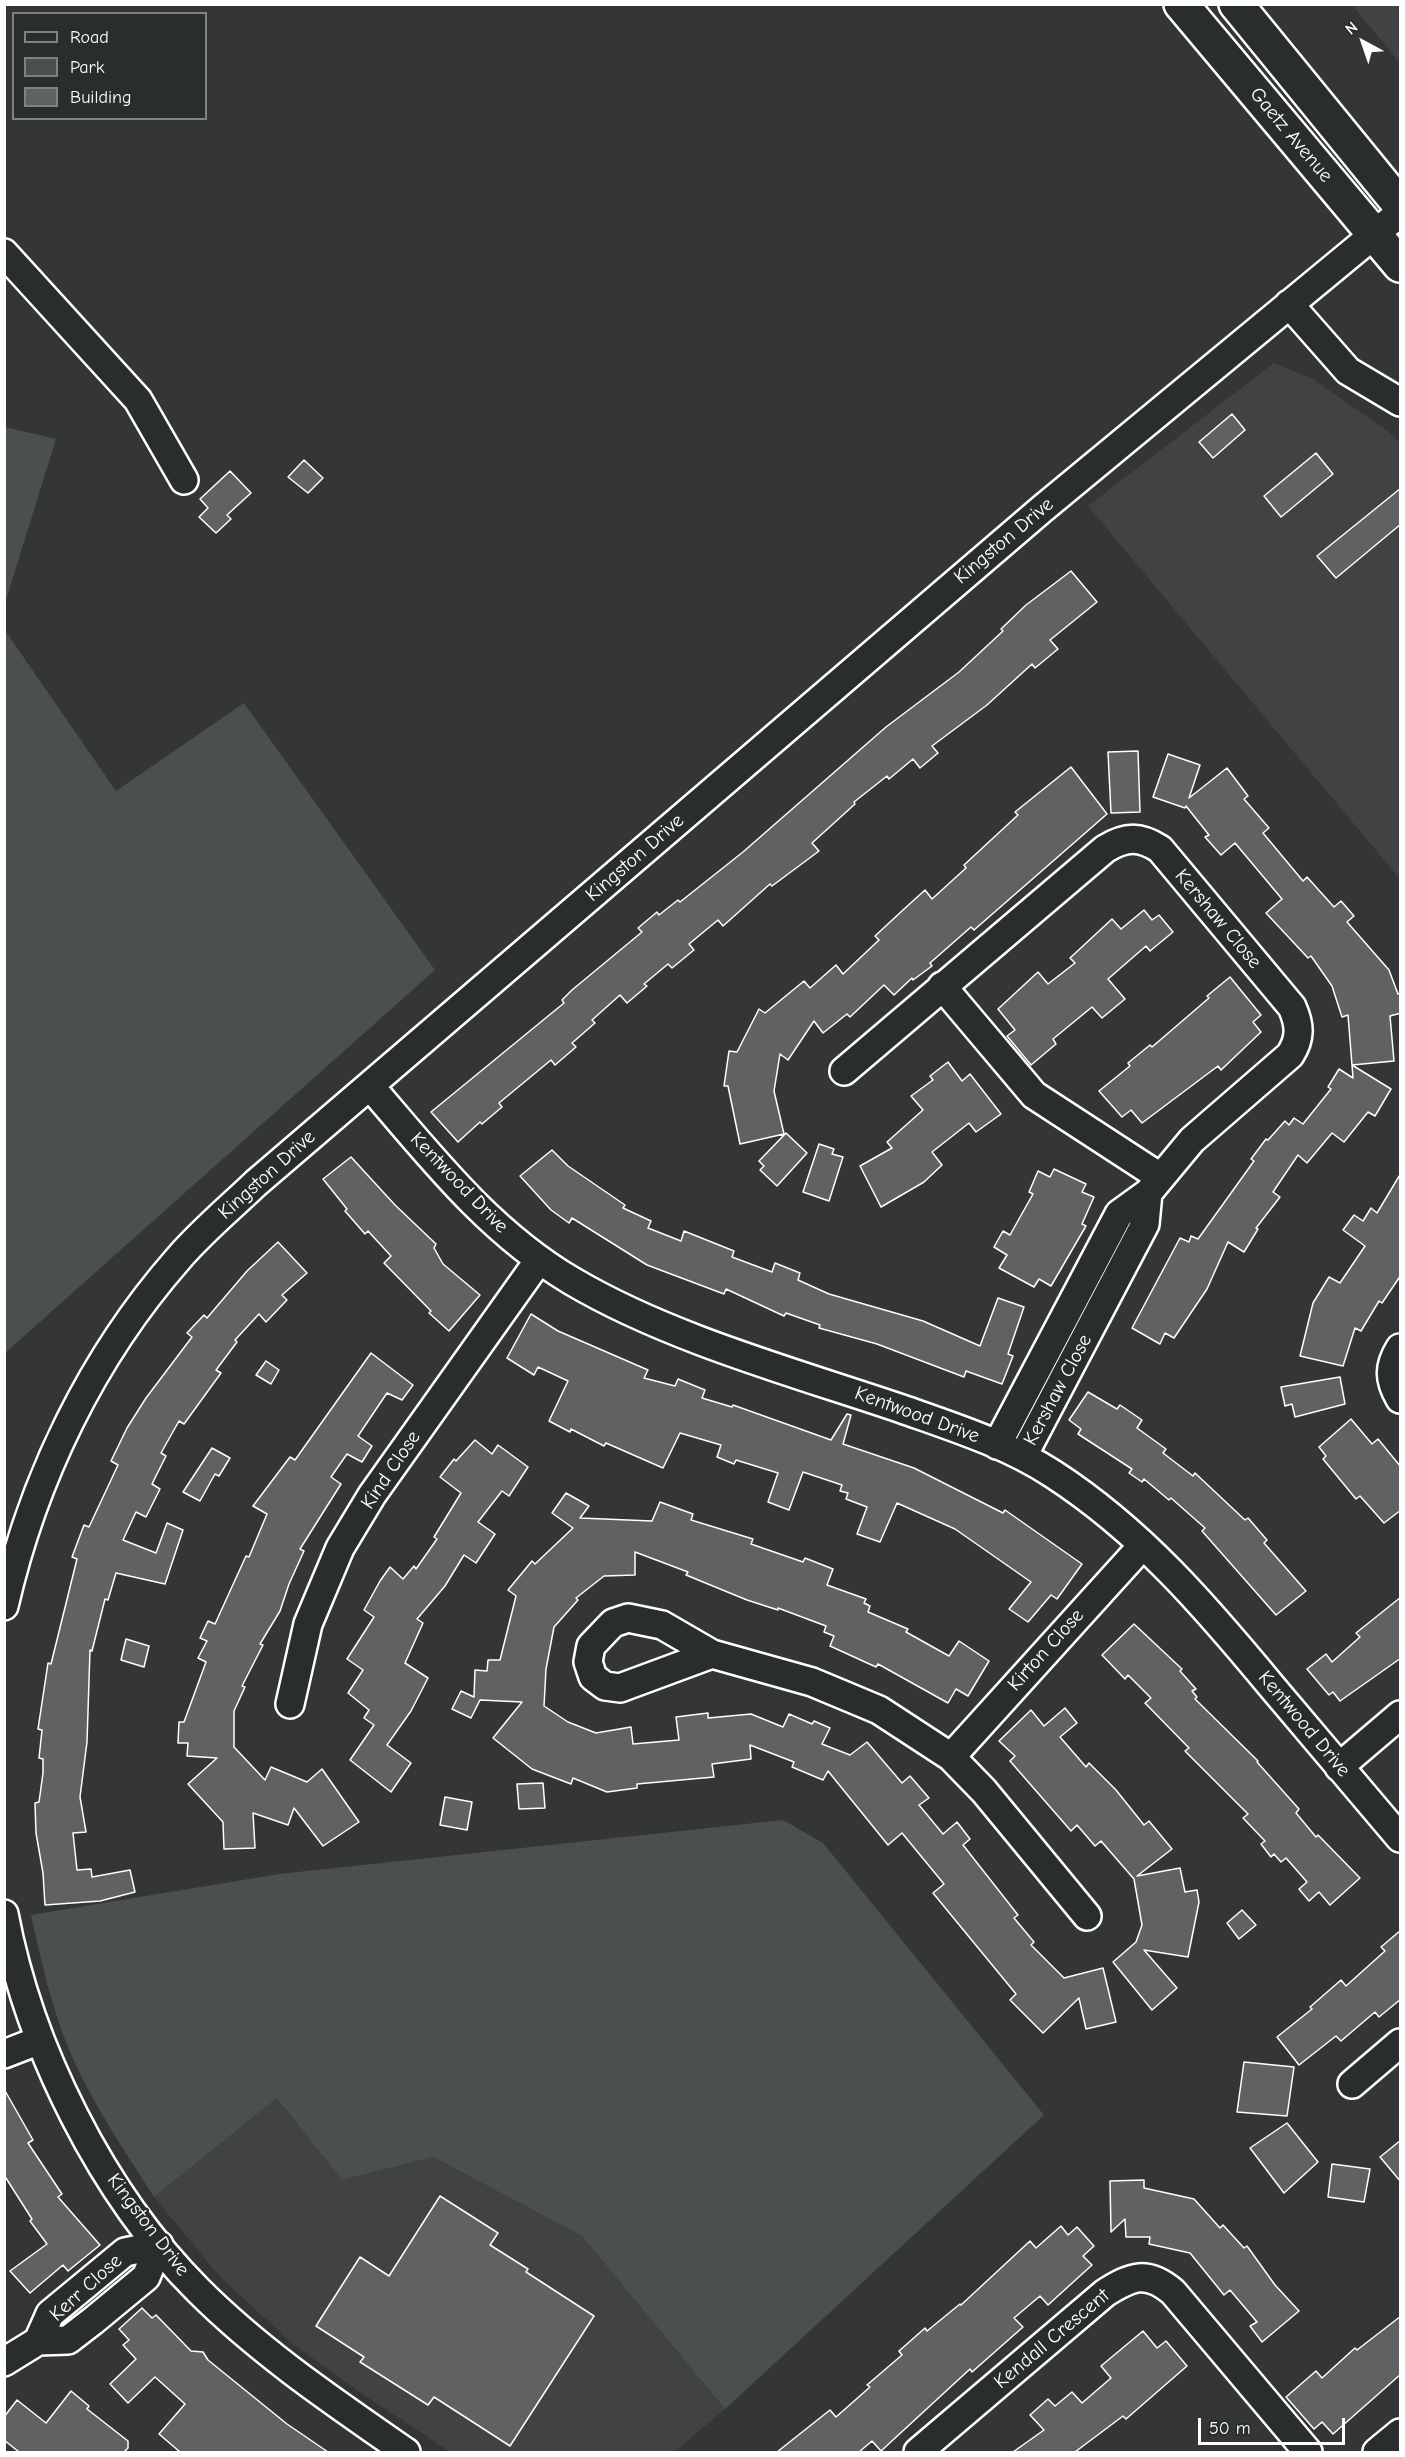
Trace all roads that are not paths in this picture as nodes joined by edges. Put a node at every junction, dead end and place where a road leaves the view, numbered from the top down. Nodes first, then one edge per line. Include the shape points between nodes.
1 (1181, 4) edge
2 (1236, 4) edge
3 (1401, 205) edge
4 (1401, 213) edge
5 (1375, 235) junction
6 (4, 253) edge
7 (1401, 266) edge
8 (1289, 304) junction
9 (1401, 402) edge
10 (184, 480) dead end
11 (942, 987) junction
12 (844, 1071) dead end
13 (370, 1086) junction
14 (1154, 1185) junction
15 (539, 1260) junction
16 (1401, 1348) edge
17 (1401, 1399) edge
18 (997, 1445) junction
19 (1023, 1456) junction
20 (1143, 1545) junction
21 (4, 1606) edge
22 (712, 1654) dead end
23 (290, 1704) dead end
24 (1401, 1715) edge
25 (951, 1757) junction
26 (1339, 1767) junction
27 (1401, 1838) edge
28 (4, 1914) edge
29 (1087, 1916) dead end
30 (40, 2040) junction
31 (1401, 2043) edge
32 (4, 2054) edge
33 (1352, 2084) dead end
34 (159, 2245) junction
35 (4, 2362) edge
36 (1401, 2433) edge
37 (406, 2452) edge
38 (918, 2452) edge
39 (1308, 2452) edge
40 (1377, 2452) edge

1 - 5 main road, Gaetz Avenue
2 - 3 main road, Gaetz Avenue
4 - 5 street, Kingston Drive
5 - 7 main road, Gaetz Avenue
5 - 8 street, Kingston Drive
6 - 10 street via 138,400
8 - 9 street via 1348,371
8 - 13 street, Kingston Drive via 1042,509
11 - 12 street, Kershaw Close
11 - 14 street via 1034,1095
11 - 14 street, Kershaw Close via 1119,840 1148,841 1160,849 1292,1006 1299,1032 1290,1055 1192,1140
13 - 15 street, Kentwood Drive via 471,1201
13 - 21 street, Kingston Drive via 216,1220 178,1259 136,1312 72,1417 42,1480
14 - 18 street, Kershaw Close via 1119,1214
14 - 19 street, Kershaw Close via 1145,1224
15 - 18 street, Kentwood Drive via 588,1290 668,1326
15 - 23 street, Kind Close via 372,1495 340,1548 308,1624
16 - 17 street via 1391,1365 1391,1377
18 - 19 street, Kentwood Drive
19 - 20 street, Kentwood Drive via 1061,1480
20 - 25 street, Kirton Close
20 - 26 street, Kentwood Drive via 1193,1592
22 - 25 street via 840,1692 897,1720
24 - 26 street
25 - 29 street
26 - 27 street, Kentwood Drive
28 - 30 street, Kingston Drive
30 - 32 street
30 - 34 street, Kingston Drive via 87,2139
31 - 33 street
34 - 35 street, Kerr Close via 125,2252 50,2314 38,2341
34 - 37 street, Kingston Drive via 199,2291 263,2348
36 - 40 street
38 - 39 street, Kendall Crescent via 1105,2293 1136,2277 1162,2283 1173,2292

